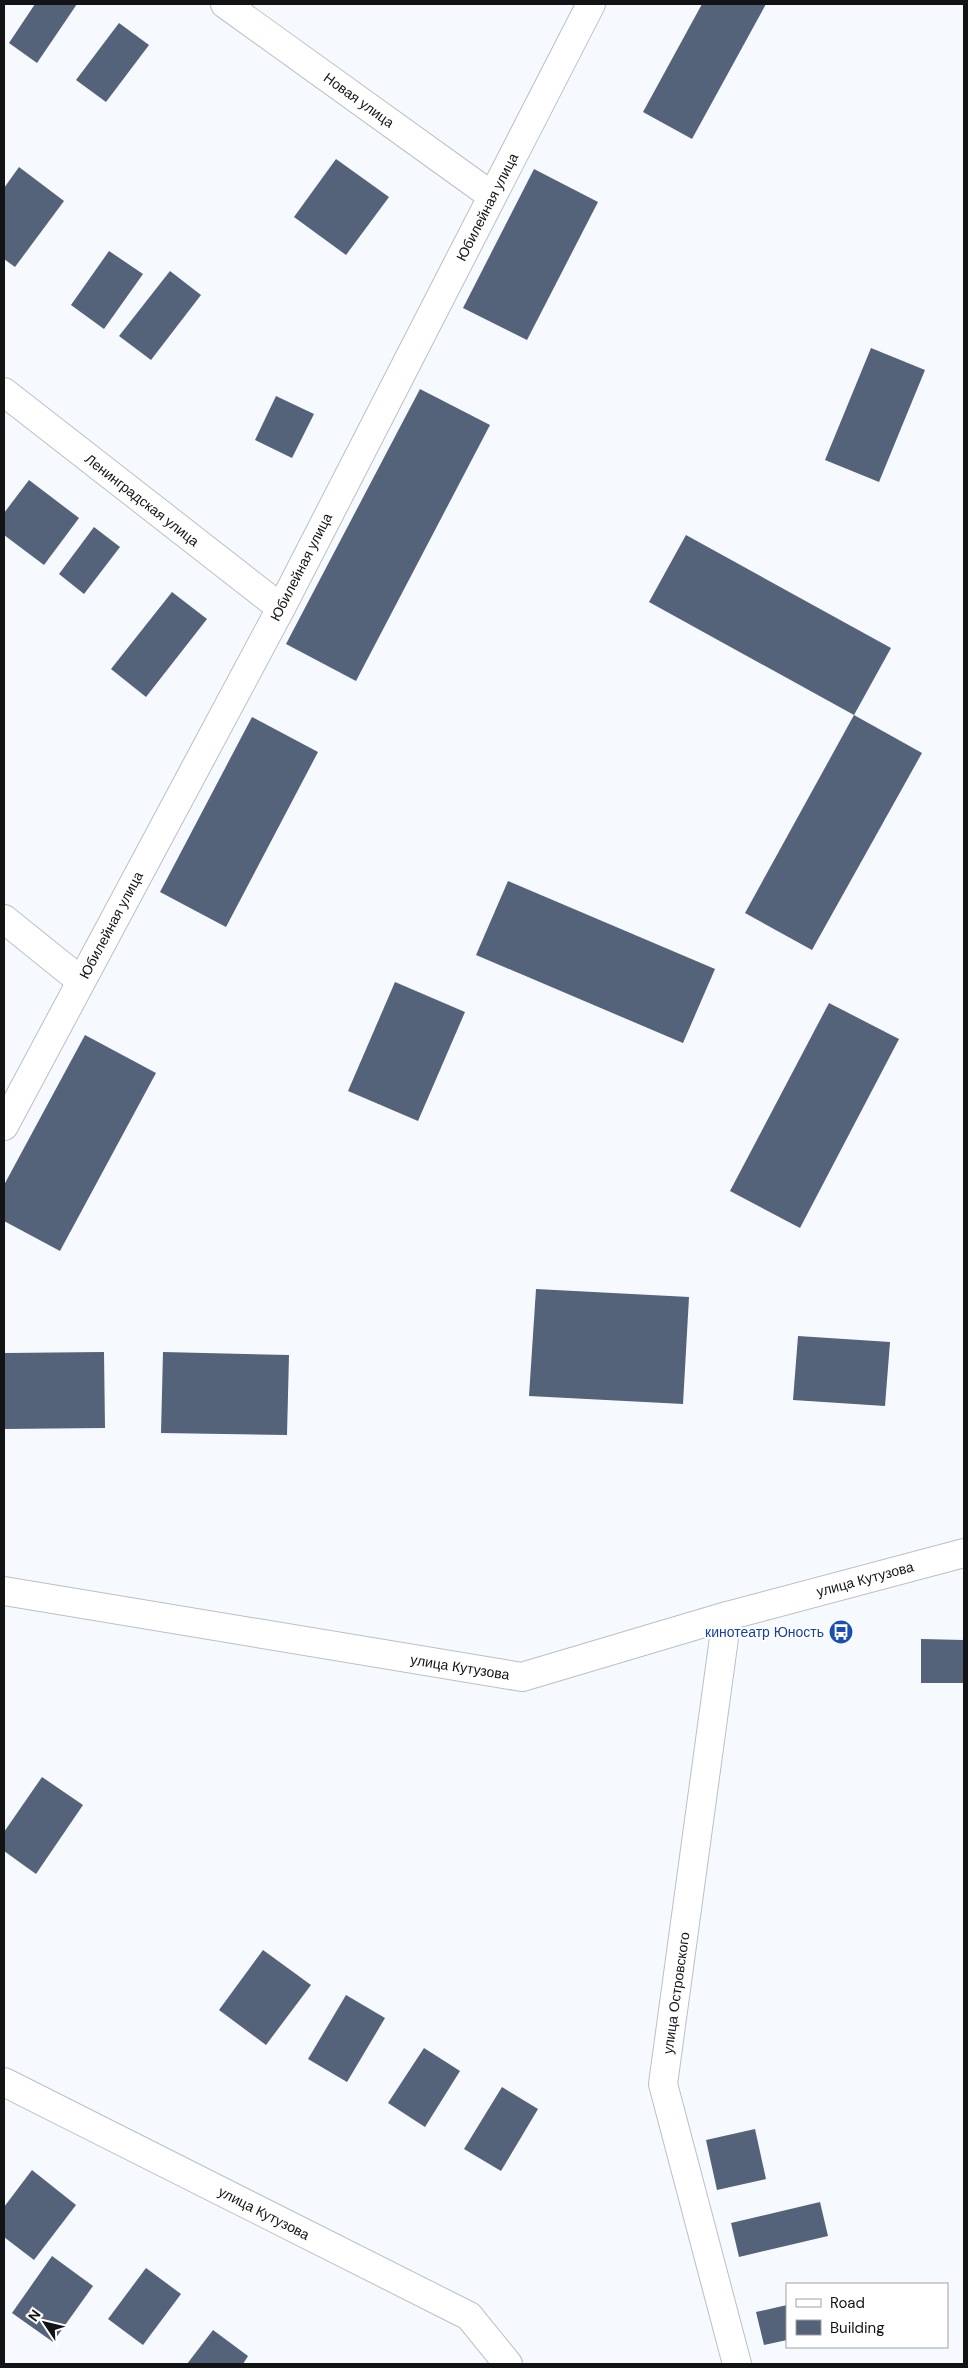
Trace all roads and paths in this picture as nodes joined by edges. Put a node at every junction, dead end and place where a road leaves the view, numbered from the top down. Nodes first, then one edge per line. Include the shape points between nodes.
1 (225, 4) edge
2 (591, 4) edge
3 (492, 196) junction
4 (4, 392) edge
5 (281, 608) junction
6 (4, 919) edge
7 (81, 982) junction
8 (4, 1126) edge
9 (964, 1553) edge
10 (4, 1592) edge
11 (727, 1616) junction
12 (4, 2082) edge
13 (508, 2364) edge
14 (737, 2364) edge

1 - 3 street, Новая улица
2 - 3 street, Юбилейная улица
3 - 5 street, Юбилейная улица
4 - 5 street, Ленинградская улица
5 - 7 street, Юбилейная улица
6 - 7 street
7 - 8 street, Юбилейная улица
9 - 11 street, улица Кутузова
10 - 11 street, улица Кутузова via 522,1678
11 - 14 street, улица Островского via 663,2084
12 - 13 street, улица Кутузова via 469,2316

